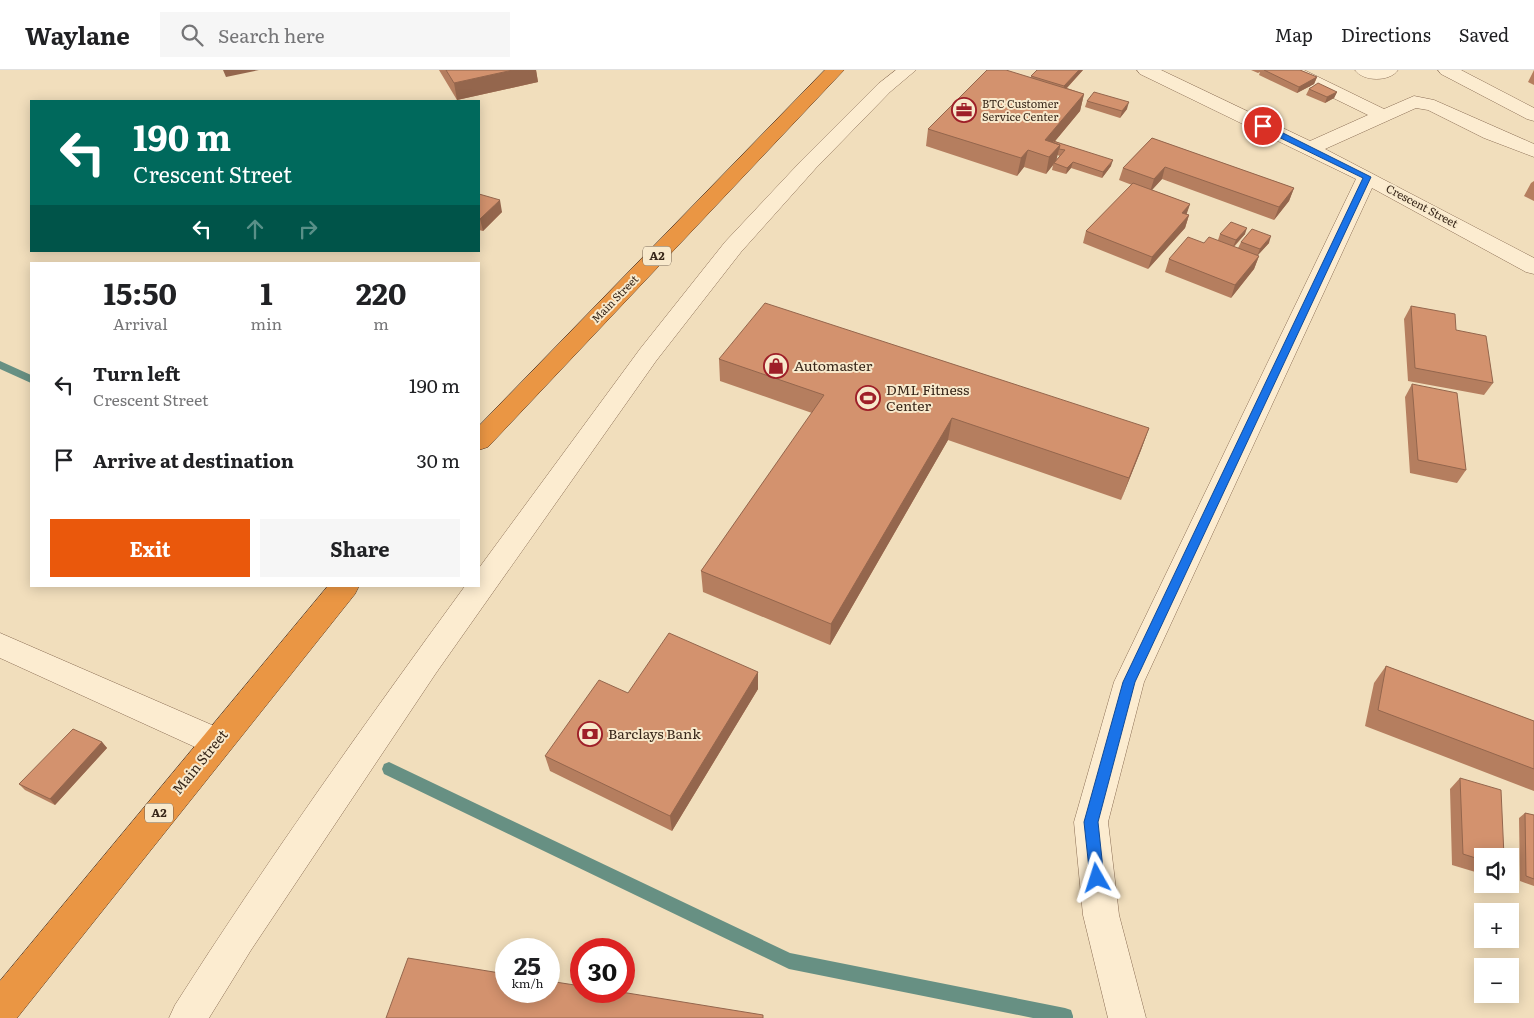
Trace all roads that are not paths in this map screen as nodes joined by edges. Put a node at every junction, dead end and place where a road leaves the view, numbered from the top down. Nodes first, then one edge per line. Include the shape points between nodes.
1 (834, 70) edge
2 (908, 70) edge
3 (1146, 70) edge
4 (1290, 70) edge
5 (1364, 70) edge
6 (1389, 70) edge
7 (1447, 70) edge
8 (1534, 115) edge
9 (1384, 116) junction
10 (1309, 149) junction
11 (1534, 151) edge
12 (1367, 177) junction
13 (1534, 267) edge
14 (480, 440) edge
15 (344, 587) edge
16 (0, 645) edge
17 (217, 742) junction
18 (0, 1010) edge
19 (188, 1018) edge
20 (1127, 1018) edge

1 - 14 highway, Main Street / A2
2 - 19 street via 884,88 808,164 733,248 648,355 425,664 238,938
3 - 10 street, Crescent Street
4 - 9 street
5 - 6 street via 1377,74
7 - 8 street
9 - 10 street
9 - 11 street via 1414,102 1434,106
10 - 12 street, Crescent Street
12 - 13 street, Crescent Street
12 - 20 street via 1129,682 1091,822 1101,915
15 - 17 highway, Main Street / A2
16 - 17 street
17 - 18 highway, Main Street / A2

